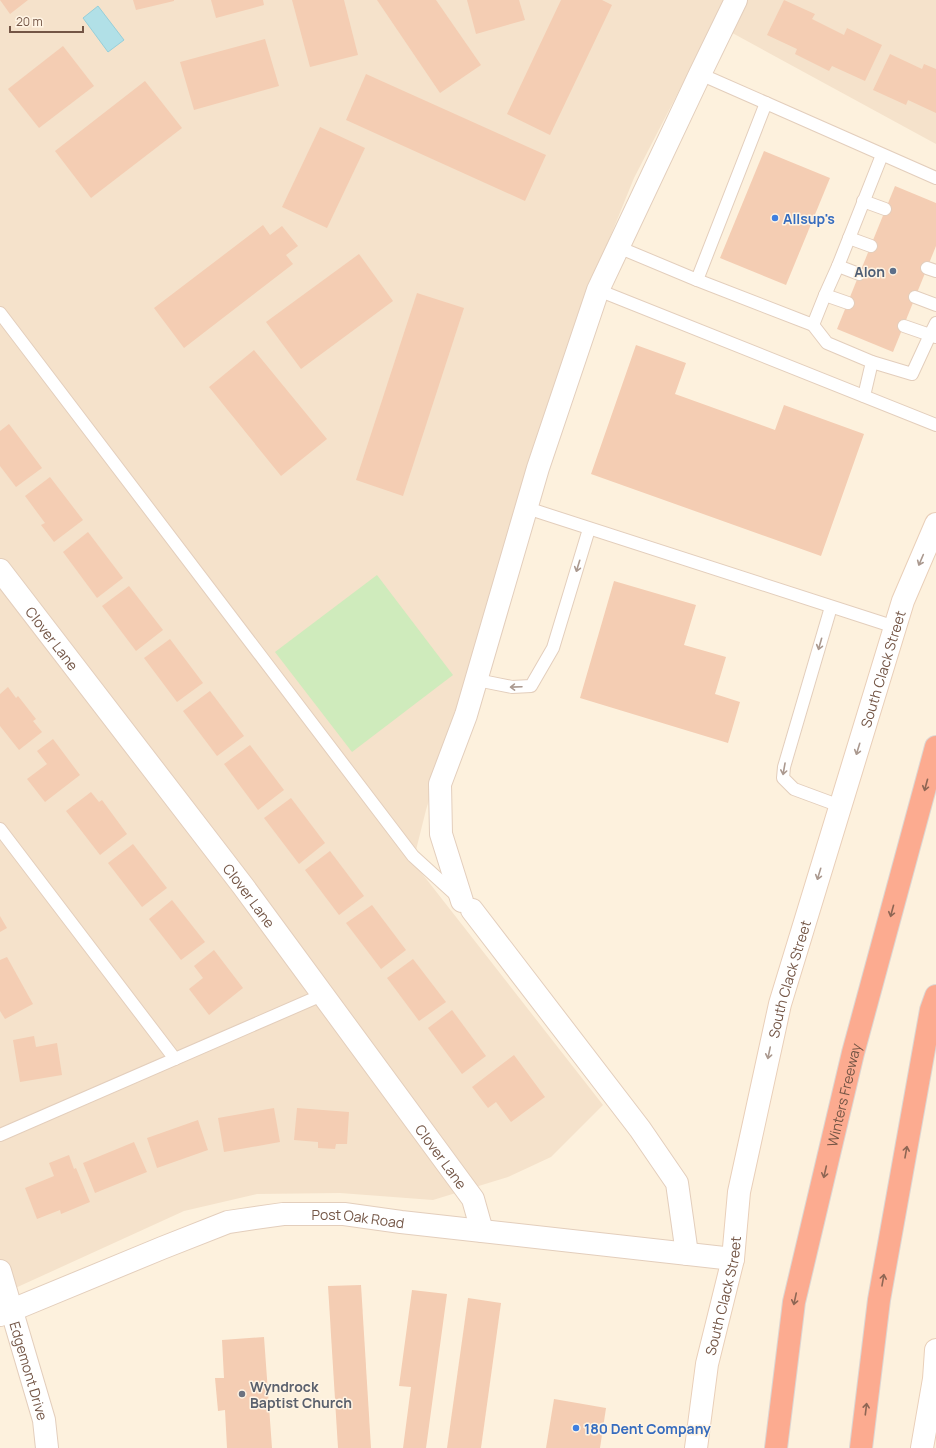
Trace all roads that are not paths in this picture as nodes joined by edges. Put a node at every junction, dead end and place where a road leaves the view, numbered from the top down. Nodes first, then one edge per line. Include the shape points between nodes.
1 (736, 0) edge
2 (700, 74) junction
3 (766, 103) junction
4 (882, 154) junction
5 (936, 178) edge
6 (863, 201) junction
7 (885, 209) dead end
8 (849, 238) junction
9 (870, 246) dead end
10 (618, 247) junction
11 (838, 266) junction
12 (859, 274) dead end
13 (697, 280) junction
14 (598, 290) junction
15 (825, 295) junction
16 (916, 297) dead end
17 (848, 303) dead end
18 (936, 305) edge
19 (0, 313) edge
20 (936, 323) edge
21 (813, 325) junction
22 (904, 326) dead end
23 (933, 336) edge
24 (872, 362) junction
25 (864, 396) junction
26 (936, 425) edge
27 (527, 508) junction
28 (936, 524) edge
29 (589, 529) junction
30 (0, 570) edge
31 (831, 607) junction
32 (895, 627) junction
33 (477, 680) junction
34 (936, 747) edge
35 (840, 806) junction
36 (0, 829) edge
37 (467, 906) junction
38 (322, 995) junction
39 (936, 996) edge
40 (175, 1059) junction
41 (0, 1135) edge
42 (482, 1231) junction
43 (687, 1254) junction
44 (733, 1259) junction
45 (0, 1271) edge
46 (5, 1313) edge
47 (936, 1350) edge
48 (47, 1448) edge
49 (696, 1448) edge
50 (776, 1448) edge
51 (861, 1448) edge
52 (922, 1448) edge

1 - 2 street
2 - 3 lane
2 - 10 street
3 - 4 lane
3 - 13 lane
4 - 5 lane
4 - 6 lane
6 - 7 lane
6 - 8 lane
8 - 9 lane
8 - 11 lane
10 - 13 lane
10 - 14 street
11 - 12 lane
11 - 15 lane
13 - 21 lane
14 - 25 lane
14 - 27 street
15 - 17 lane
15 - 21 lane
16 - 18 lane
19 - 37 lane via 413,856
20 - 23 lane
21 - 24 lane via 827,343
22 - 23 lane
23 - 24 lane via 912,374
24 - 25 lane
25 - 26 lane
27 - 29 lane
27 - 33 street
28 -> 32 street, South Clack Street via 903,601
29 - 31 lane
29 -> 33 lane via 553,648 531,686 512,687
30 - 38 street, Clover Lane via 238,880
31 - 32 lane
31 -> 35 lane via 783,778 794,789
32 -> 35 street, South Clack Street
33 - 37 street via 440,784 442,834
34 -> 50 highway, Winters Freeway via 853,1053 794,1302
35 -> 44 street, South Clack Street via 780,1004 739,1192
36 - 40 lane
37 - 43 street via 640,1129 677,1183
38 - 40 lane
38 - 42 street, Clover Lane via 473,1199
51 -> 39 highway via 879,1300 931,1010
40 - 41 lane
42 - 43 street, Post Oak Road
42 - 46 street, Post Oak Road via 344,1214 283,1214 228,1222
43 - 44 street, Post Oak Road
44 - 49 street, South Clack Street via 707,1364
45 - 46 street, Edgemont Drive
46 - 48 street, Edgemont Drive via 44,1420
47 - 52 street via 934,1379

